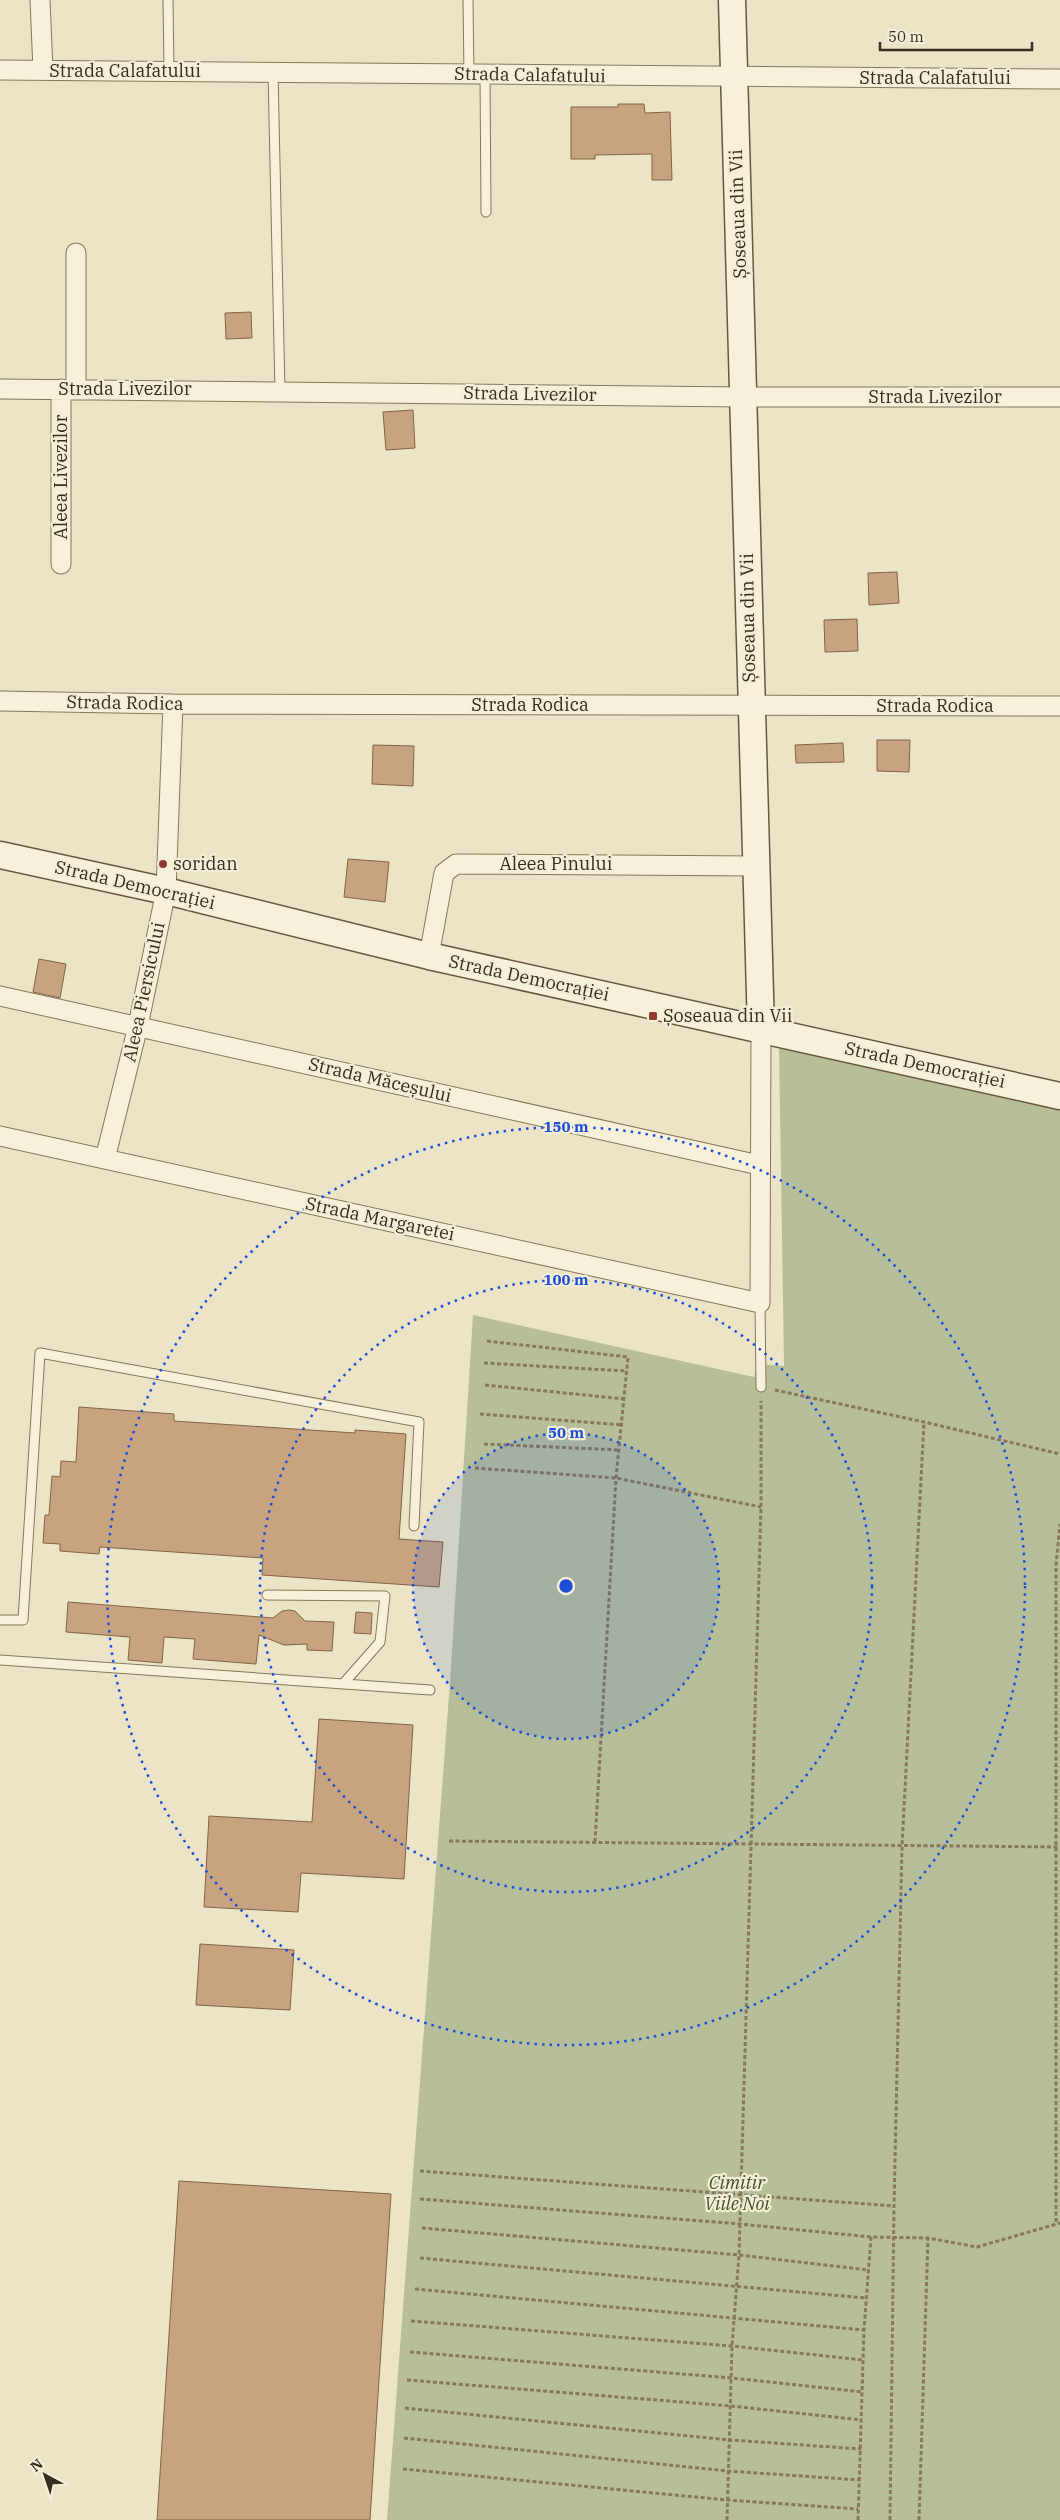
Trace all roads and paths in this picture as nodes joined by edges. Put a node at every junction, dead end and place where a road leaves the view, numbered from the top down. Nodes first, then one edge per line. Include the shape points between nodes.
1 (40, 0) edge
2 (168, 0) edge
3 (468, 0) edge
4 (732, 0) edge
5 (0, 70) edge
6 (43, 70) junction
7 (169, 71) junction
8 (273, 72) junction
9 (477, 74) junction
10 (734, 77) junction
11 (1060, 79) edge
12 (486, 212) dead end
13 (76, 253) dead end
14 (0, 389) edge
15 (68, 389) junction
16 (280, 390) junction
17 (742, 397) junction
18 (1060, 398) edge
19 (61, 564) dead end
20 (0, 701) edge
21 (173, 704) junction
22 (750, 706) junction
23 (1060, 706) edge
24 (0, 855) edge
25 (754, 866) junction
26 (166, 891) junction
27 (429, 956) junction
28 (0, 996) edge
29 (138, 1026) junction
30 (761, 1030) junction
31 (1060, 1096) edge
32 (0, 1136) edge
33 (105, 1159) junction
34 (759, 1165) junction
35 (760, 1303) junction
36 (487, 1341) dead end
37 (484, 1363) dead end
38 (627, 1372) junction
39 (485, 1386) dead end
40 (761, 1387) junction
41 (626, 1399) junction
42 (480, 1414) dead end
43 (924, 1422) junction
44 (623, 1425) junction
45 (484, 1444) dead end
46 (620, 1450) junction
47 (1060, 1454) edge
48 (474, 1468) dead end
49 (616, 1478) junction
50 (761, 1507) junction
51 (1060, 1524) edge
52 (414, 1526) dead end
53 (267, 1595) dead end
54 (0, 1620) edge
55 (0, 1660) edge
56 (344, 1684) junction
57 (430, 1690) dead end
58 (448, 1841) dead end
59 (594, 1842) junction
60 (752, 1846) junction
61 (902, 1847) junction
62 (1058, 1847) edge
63 (420, 2171) dead end
64 (741, 2195) junction
65 (420, 2199) dead end
66 (894, 2206) junction
67 (1058, 2222) edge
68 (740, 2224) junction
69 (422, 2228) dead end
70 (871, 2237) junction
71 (894, 2237) junction
72 (928, 2238) junction
73 (740, 2255) junction
74 (420, 2258) dead end
75 (869, 2270) junction
76 (737, 2286) junction
77 (416, 2289) dead end
78 (866, 2298) junction
79 (734, 2318) junction
80 (411, 2322) dead end
81 (864, 2330) junction
82 (732, 2346) junction
83 (410, 2352) dead end
84 (863, 2360) junction
85 (732, 2378) junction
86 (407, 2380) dead end
87 (863, 2392) junction
88 (731, 2406) junction
89 (405, 2408) dead end
90 (862, 2420) junction
91 (404, 2438) dead end
92 (730, 2440) junction
93 (860, 2449) junction
94 (403, 2469) dead end
95 (728, 2471) junction
96 (860, 2480) junction
97 (727, 2500) junction
98 (858, 2508) junction
99 (727, 2520) edge
100 (858, 2520) edge
101 (890, 2520) edge
102 (919, 2520) edge

1 - 6 street
2 - 7 lane
3 - 9 lane
4 - 10 street, Șoseaua din Vii
5 - 6 street, Strada Calafatului
6 - 7 street, Strada Calafatului
7 - 8 street, Strada Calafatului
8 - 9 street, Strada Calafatului
8 - 16 lane
9 - 10 street, Strada Calafatului
9 - 12 lane
10 - 11 street, Strada Calafatului
10 - 17 street, Șoseaua din Vii
13 - 15 street, Aleea Livezilor
14 - 15 street, Strada Livezilor
15 - 16 street, Strada Livezilor
15 - 19 street, Aleea Livezilor
16 - 17 street, Strada Livezilor
17 - 18 street, Strada Livezilor
17 - 22 street, Șoseaua din Vii
20 - 21 street, Strada Rodica
21 - 22 street, Strada Rodica
21 - 26 street, Aleea Piersicului
22 - 23 street, Strada Rodica
22 - 25 street, Șoseaua din Vii
24 - 26 street, Strada Democrației
25 - 27 street, Aleea Pinului via 456,864 444,873
25 - 30 street, Șoseaua din Vii
26 - 27 street, Strada Democrației
26 - 29 street, Aleea Piersicului
27 - 30 street, Strada Democrației
28 - 29 street, Strada Măceșului
29 - 33 street, Aleea Piersicului
29 - 34 street, Strada Măceșului
30 - 31 street, Strada Democrației
30 - 34 street, Șoseaua din Vii
32 - 33 street, Strada Margaretei
33 - 35 street, Strada Margaretei
34 - 35 street, Șoseaua din Vii
35 - 40 lane, Șoseaua din Vii
36 - 38 path via 628,1357
37 - 38 path
38 - 41 path
39 - 41 path
40 - 43 path
40 - 50 path
41 - 44 path
42 - 44 path
43 - 47 path
43 - 61 path
44 - 46 path
45 - 46 path
46 - 49 path
48 - 49 path
49 - 50 path
49 - 59 path
50 - 60 path
51 - 62 path via 1056,1565
52 - 54 lane via 419,1422 40,1353 23,1620
53 - 56 lane via 385,1596 380,1642
55 - 56 lane
56 - 57 lane
58 - 59 path
59 - 60 path
60 - 61 path
60 - 64 path
61 - 62 path
61 - 66 path
62 - 67 path
63 - 64 path
64 - 66 path
64 - 68 path
65 - 68 path
66 - 71 path
67 - 72 path via 977,2247
68 - 70 path
68 - 73 path
69 - 73 path
70 - 71 path
70 - 75 path
71 - 72 path
71 - 101 path
72 - 102 path
73 - 75 path
73 - 76 path
74 - 76 path
75 - 78 path
76 - 78 path
76 - 79 path
77 - 79 path
78 - 81 path
79 - 81 path
79 - 82 path
80 - 82 path
81 - 84 path
82 - 84 path
82 - 85 path
83 - 85 path
84 - 87 path
85 - 87 path
85 - 88 path
86 - 88 path
87 - 90 path
88 - 90 path
88 - 92 path
89 - 92 path
90 - 93 path
91 - 95 path
92 - 93 path
92 - 95 path
93 - 96 path
94 - 97 path
95 - 96 path
95 - 97 path
96 - 98 path
97 - 98 path
97 - 99 path
98 - 100 path

